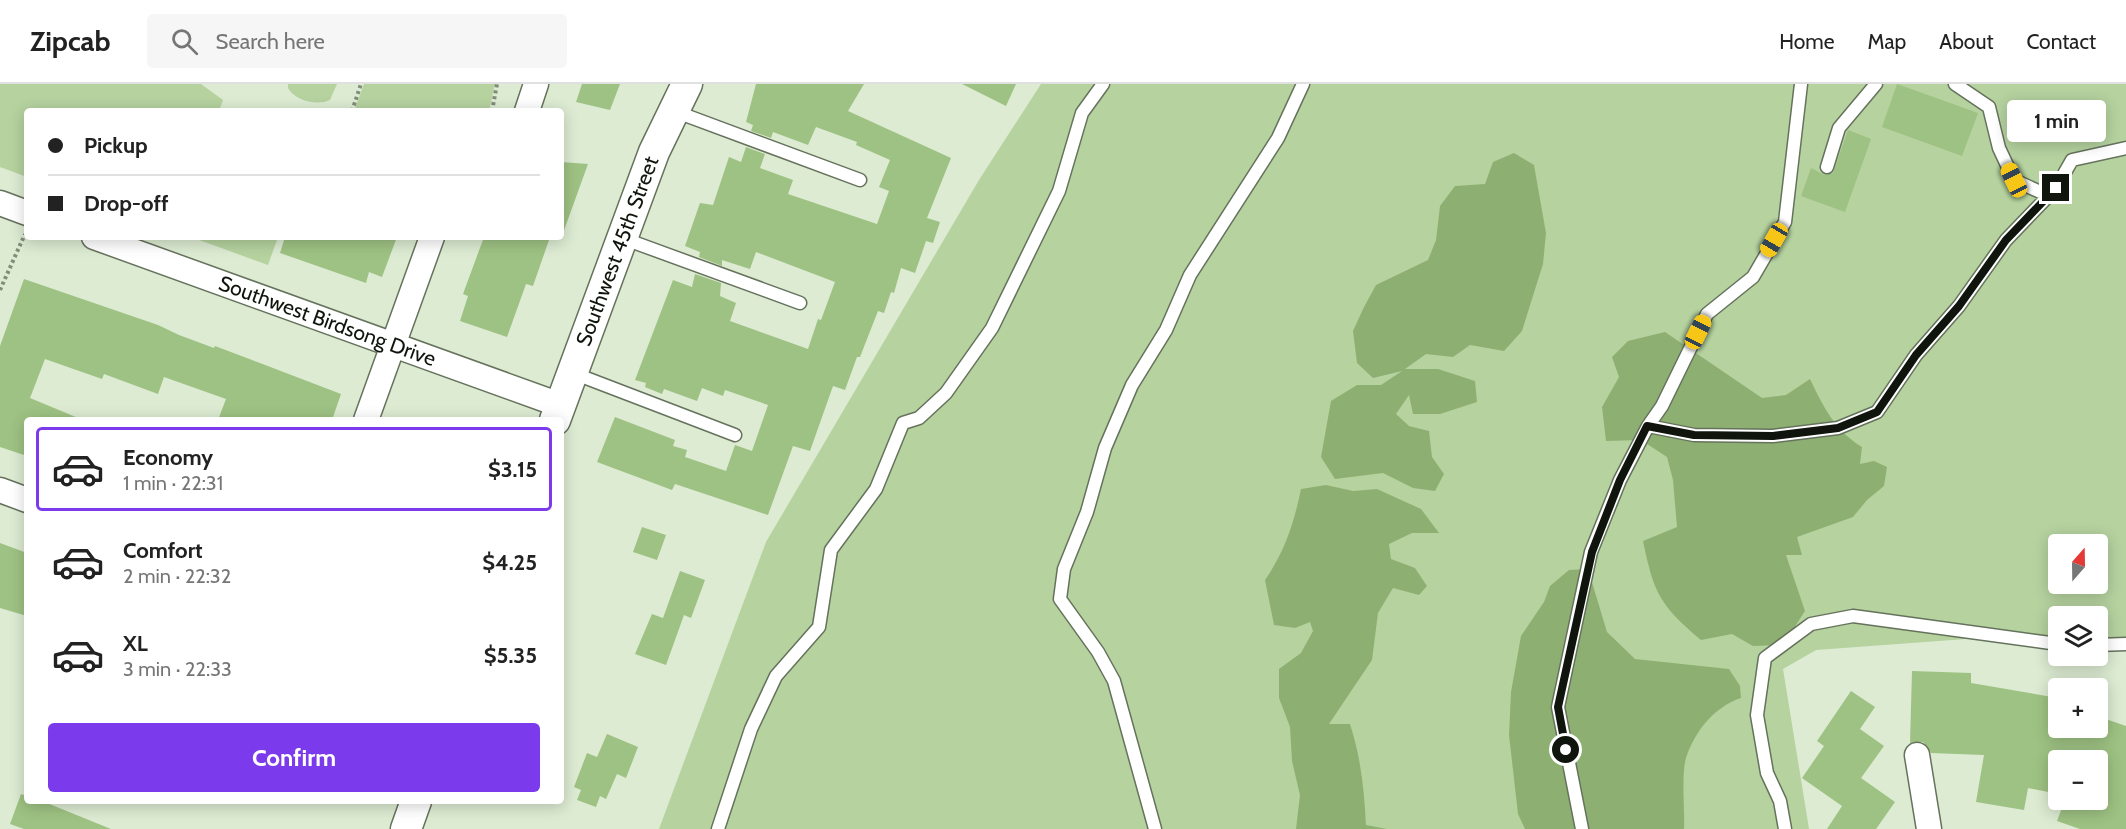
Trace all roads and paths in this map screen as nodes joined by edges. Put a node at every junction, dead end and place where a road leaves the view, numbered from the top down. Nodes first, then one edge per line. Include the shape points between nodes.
1 (361, 84) edge
2 (497, 84) edge
3 (536, 84) edge
4 (687, 84) edge
5 (1102, 84) edge
6 (1303, 84) edge
7 (1801, 84) edge
8 (1876, 84) edge
9 (1955, 84) edge
10 (353, 108) edge
11 (493, 108) edge
12 (528, 108) edge
13 (674, 111) junction
14 (2126, 148) edge
15 (1827, 167) dead end
16 (860, 180) dead end
17 (2049, 196) junction
18 (0, 203) edge
19 (24, 212) edge
20 (24, 234) edge
21 (622, 238) junction
22 (102, 240) edge
23 (431, 240) edge
24 (0, 290) edge
25 (800, 303) dead end
26 (393, 344) junction
27 (573, 373) junction
28 (558, 412) edge
29 (367, 417) edge
30 (1647, 426) junction
31 (735, 435) dead end
32 (0, 490) edge
33 (24, 499) edge
34 (2048, 643) edge
35 (2126, 644) edge
36 (2108, 645) edge
37 (1917, 755) dead end
38 (415, 804) edge
39 (406, 829) edge
40 (718, 829) edge
41 (1155, 829) edge
42 (1582, 829) edge
43 (1785, 829) edge
44 (1929, 829) edge

1 - 10 path
2 - 11 path
3 - 12 street
4 - 13 street, Southwest 45th Street
5 - 40 lane via 1082,113 1059,191 992,328 946,393 919,418 903,423 876,489 831,550 819,627 776,676 751,729
6 - 41 lane via 1278,138 1201,257 1166,330 1132,385 1105,448 1087,512 1064,570 1060,600 1114,681
7 - 30 lane via 1785,222 1753,277 1707,314 1662,406
8 - 15 lane via 1839,128
9 - 17 lane via 1989,107 1999,148 2014,180
13 - 16 lane
13 - 21 street, Southwest 45th Street
14 - 17 lane via 2072,160
17 - 30 lane via 2006,240 1877,412 1838,428 1773,436 1694,435
18 - 19 street
20 - 24 path
21 - 25 lane
21 - 27 street, Southwest 45th Street
22 - 26 street, Southwest Birdsong Drive
23 - 26 street
26 - 28 street, Southwest Birdsong Drive
26 - 29 street
27 - 28 street, Southwest 45th Street
27 - 31 lane
30 - 42 lane via 1620,480 1592,552 1558,707
32 - 33 street
34 - 43 lane via 1853,616 1811,624 1765,658 1757,715 1767,773 1780,801
35 - 36 lane
37 - 44 street
38 - 39 street

